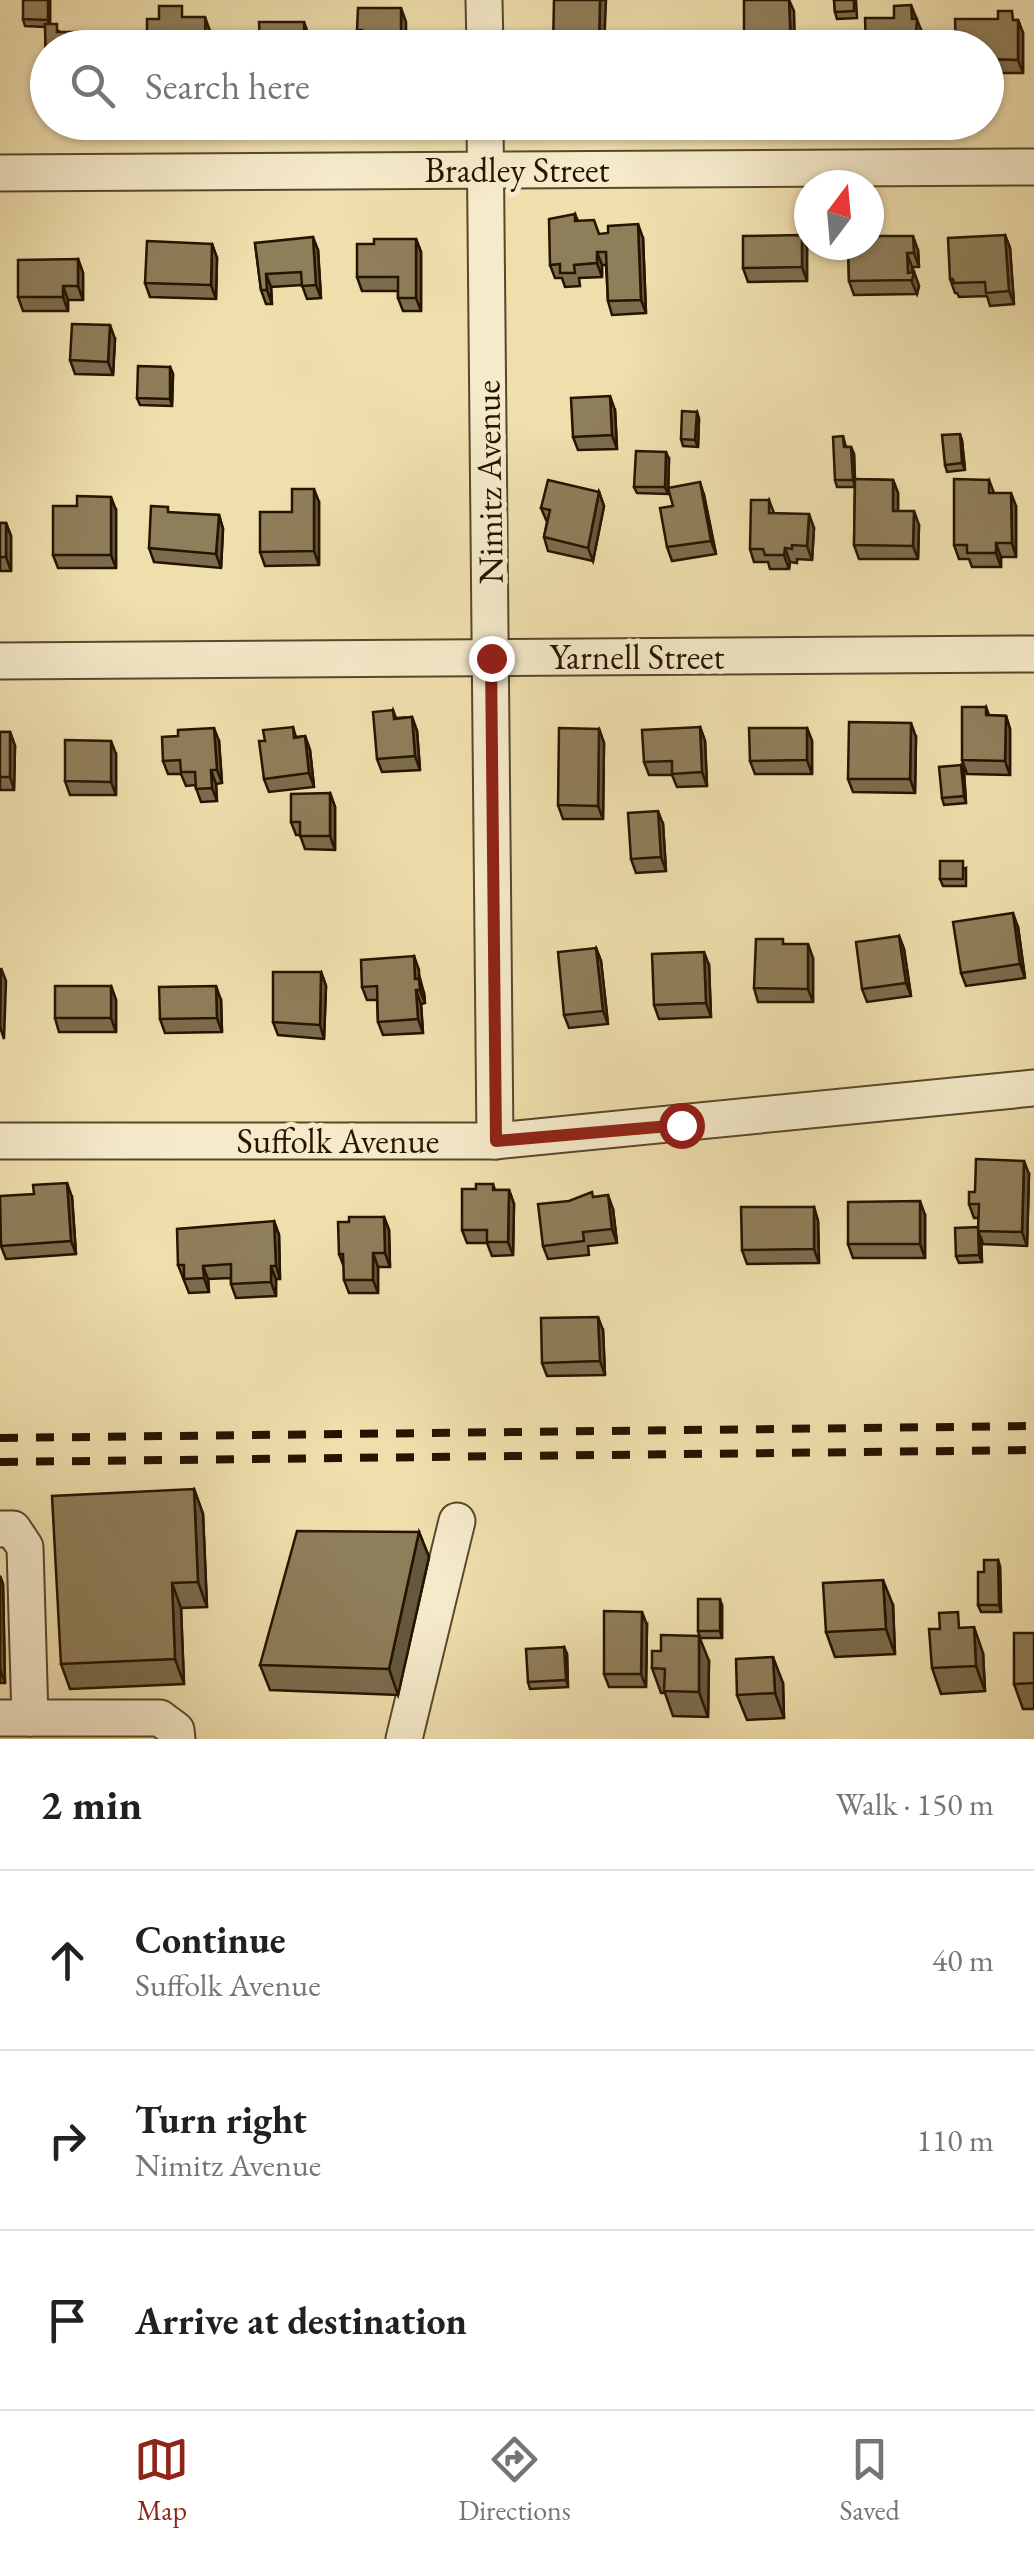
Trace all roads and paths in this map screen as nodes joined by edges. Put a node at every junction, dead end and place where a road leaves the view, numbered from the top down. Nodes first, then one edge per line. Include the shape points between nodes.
1 (484, 0) edge
2 (485, 30) edge
3 (486, 140) edge
4 (1034, 167) edge
5 (486, 170) junction
6 (0, 174) edge
7 (1034, 654) edge
8 (491, 658) junction
9 (0, 662) edge
10 (1034, 1088) edge
11 (0, 1141) edge
12 (496, 1141) junction
13 (457, 1521) dead end
14 (0, 1529) edge
15 (33, 1724) edge
16 (177, 1739) edge
17 (404, 1739) edge

1 - 2 street
3 - 5 street, Nimitz Avenue
4 - 5 street, Bradley Street
5 - 6 street, Bradley Street
5 - 8 street, Nimitz Avenue
7 - 8 street, Yarnell Street
8 - 9 street, Yarnell Street
8 - 12 street, Nimitz Avenue
10 - 12 street, Suffolk Avenue
11 - 12 street, Suffolk Avenue
13 - 17 street
14 - 15 street via 13,1529 25,1547
15 - 16 street via 160,1718

